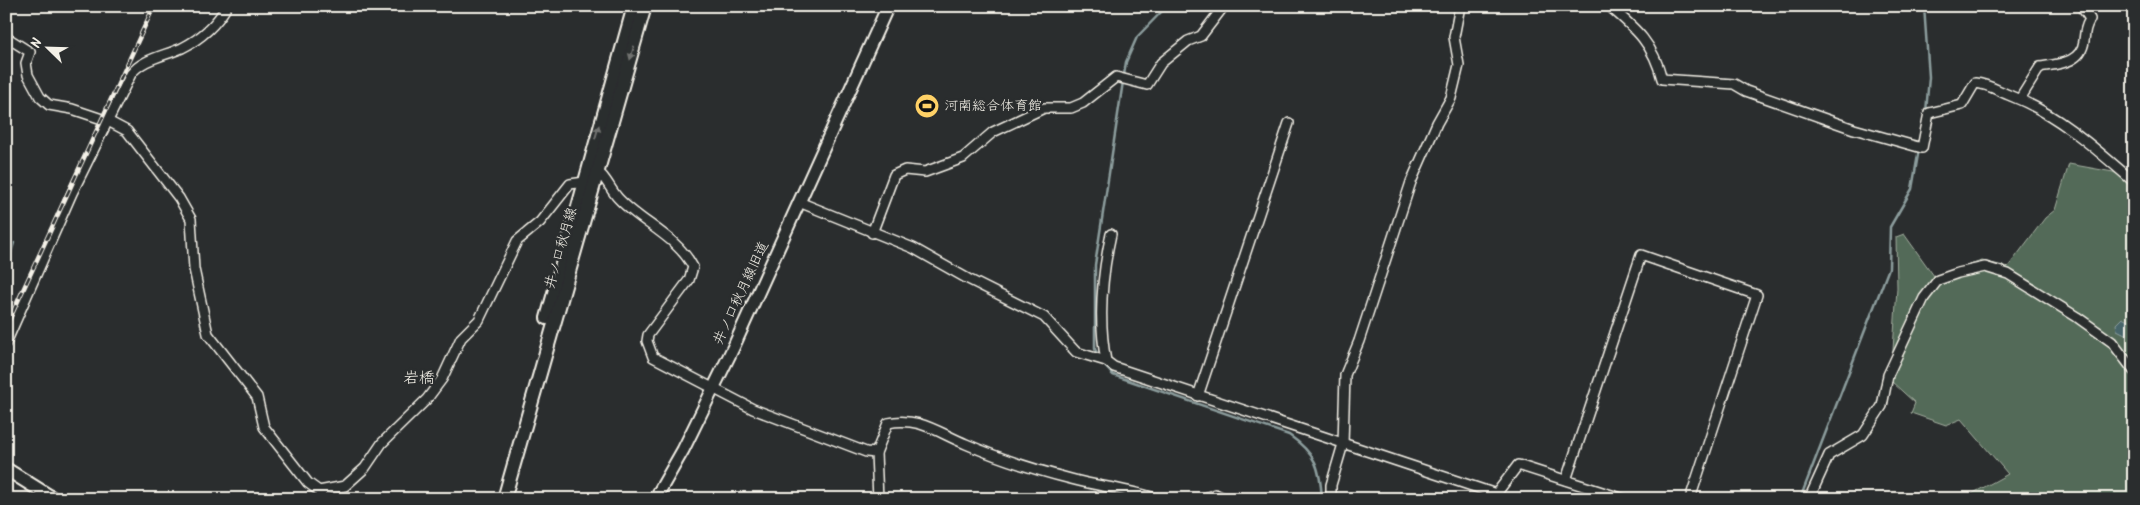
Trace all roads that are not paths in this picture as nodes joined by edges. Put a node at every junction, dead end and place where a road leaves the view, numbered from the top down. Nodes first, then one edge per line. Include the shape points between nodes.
1 (227, 6) edge
2 (634, 6) edge
3 (645, 6) edge
4 (888, 6) edge
5 (1224, 6) edge
6 (1460, 6) edge
7 (1609, 6) edge
8 (2084, 6) edge
9 (6, 37) edge
10 (2020, 99) junction
11 (108, 121) junction
12 (1288, 123) dead end
13 (594, 169) junction
14 (585, 182) junction
15 (2134, 182) edge
16 (799, 202) junction
17 (872, 233) junction
18 (1111, 234) dead end
19 (6, 343) edge
20 (1106, 361) junction
21 (2134, 371) edge
22 (712, 390) junction
23 (1198, 396) junction
24 (1343, 444) junction
25 (876, 453) junction
26 (6, 469) edge
27 (1566, 480) junction
28 (320, 495) edge
29 (1495, 496) edge
30 (54, 499) edge
31 (495, 499) edge
32 (504, 499) edge
33 (655, 499) edge
34 (878, 499) edge
35 (1157, 499) edge
36 (1203, 499) edge
37 (1226, 499) edge
38 (1331, 499) edge
39 (1624, 499) edge
40 (1690, 499) edge
41 (1809, 499) edge

1 - 11 street via 208,32 183,47 137,66
13 -> 2 main road, 井ノ口秋月線
3 -> 13 main road, 井ノ口秋月線
4 - 16 street, 井ノ口秋月線旧道
5 - 17 street via 1200,36 1188,41 1161,63 1147,85 1116,77 1083,103 1071,108 1044,108 993,132 963,158 926,172 905,170 894,175
6 - 24 street via 1454,37 1458,65 1451,98 1412,182 1345,375
7 - 10 street via 1640,33 1657,58 1662,79 1734,84 1854,129 1922,148 1929,113 1962,105 1975,83 1986,84
8 - 10 street via 2090,19 2079,53 2072,61 2040,68
9 - 11 street via 30,52 26,63 28,75 40,97 49,105
10 - 15 street via 2068,127
11 - 19 street via 72,193
11 - 28 street via 127,131 179,198 191,219 194,269 208,334 257,397 264,427
12 - 23 street
13 - 14 main road, 井ノ口秋月線
13 - 22 street via 630,211 687,255 693,267 689,280 646,341 653,358
13 - 32 main road, 井ノ口秋月線
14 - 28 street via 570,184 540,222 517,241 479,320 461,338 442,379 427,398 382,443 365,468 345,486
14 - 31 main road, 井ノ口秋月線
16 - 17 street
16 - 22 street, 井ノ口秋月線旧道
17 - 20 street via 912,248 1044,317 1076,352
18 - 20 street via 1104,268 1102,343
20 - 23 street via 1114,367
21 - 41 street via 2112,342 2008,274 1985,267 1938,280 1924,298 1888,375 1882,406 1863,436 1829,455
22 - 25 street via 762,413
22 - 33 street, 井ノ口秋月線旧道
23 - 24 street
24 - 29 street
24 - 38 street via 1331,485
25 - 34 street
25 - 35 street via 888,423 904,419 968,445 1072,479 1134,491
26 - 30 main road
27 - 29 street via 1518,465
27 - 39 street
27 - 40 street via 1641,255 1757,295
36 - 37 street via 1215,494

